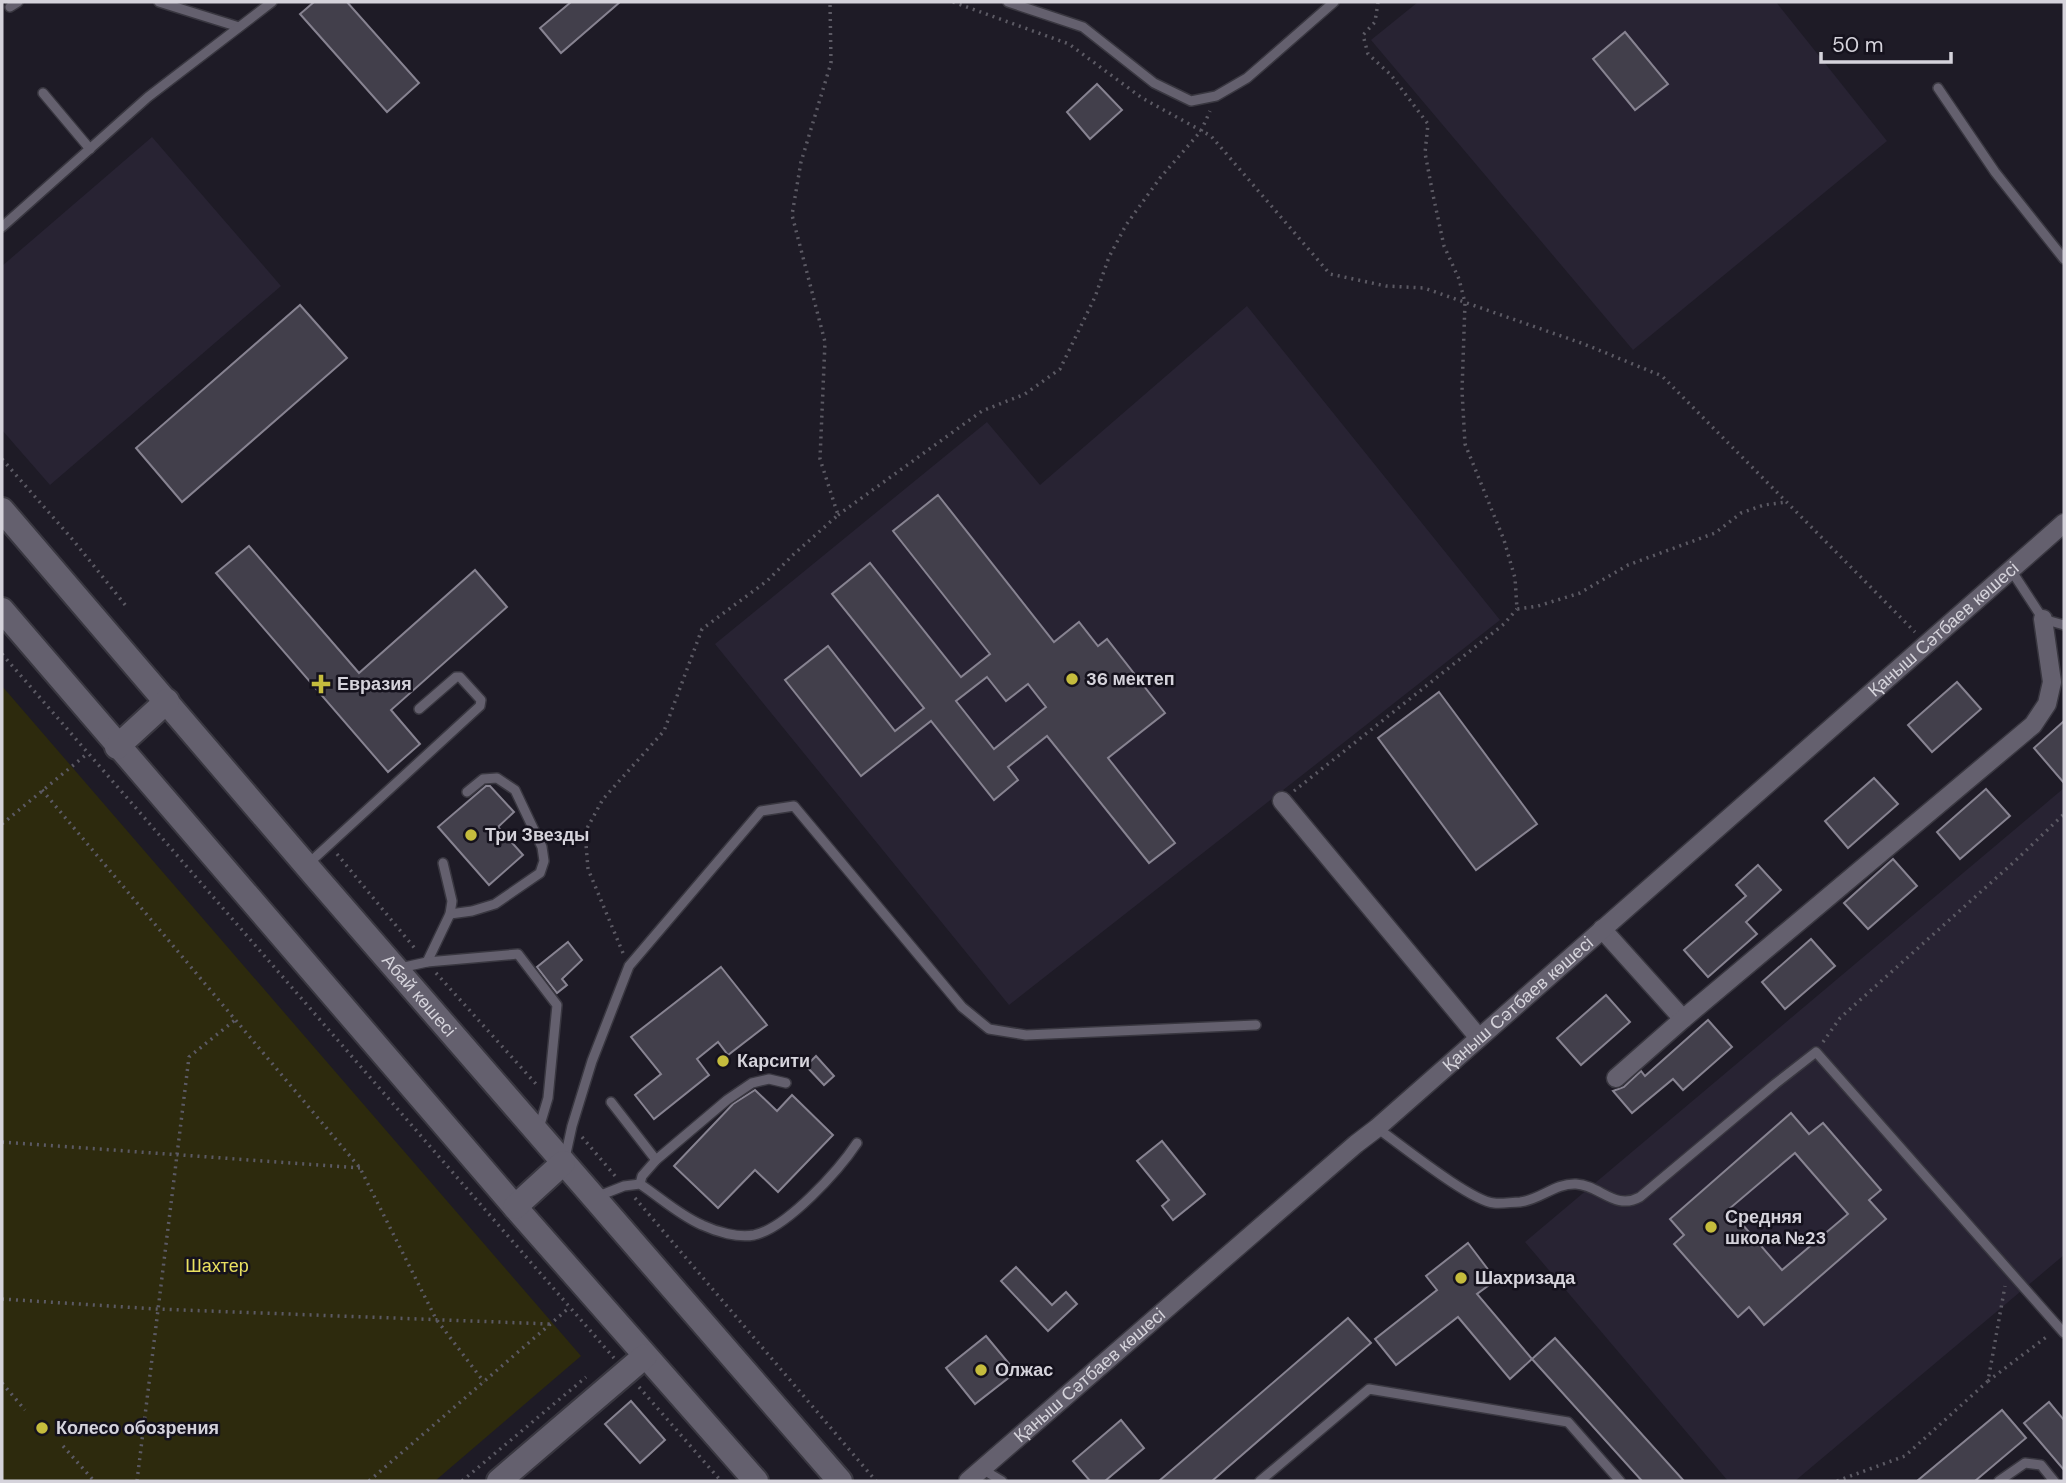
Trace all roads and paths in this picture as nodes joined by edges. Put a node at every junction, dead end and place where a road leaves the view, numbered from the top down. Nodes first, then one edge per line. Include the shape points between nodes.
1 (159, 2) edge
2 (272, 2) edge
3 (830, 2) edge
4 (953, 2) edge
5 (1008, 2) edge
6 (1334, 2) edge
7 (1378, 2) edge
8 (239, 27) junction
9 (1938, 88) dead end
10 (43, 93) dead end
11 (1216, 96) junction
12 (1201, 131) junction
13 (90, 149) junction
14 (2, 227) edge
15 (2064, 259) edge
16 (1465, 303) junction
17 (2, 459) edge
18 (1787, 502) junction
19 (2, 510) edge
20 (838, 515) junction
21 (2064, 523) edge
22 (2011, 570) junction
23 (126, 606) dead end
24 (1517, 609) junction
25 (2, 610) edge
26 (2043, 619) junction
27 (2064, 625) edge
28 (1927, 643) junction
29 (2, 654) edge
30 (167, 701) junction
31 (419, 709) dead end
32 (117, 747) junction
33 (88, 752) junction
34 (42, 790) junction
35 (467, 792) dead end
36 (1282, 801) joint
37 (2064, 814) edge
38 (2, 824) edge
39 (330, 844) junction
40 (443, 863) dead end
41 (306, 865) junction
42 (450, 914) junction
43 (1602, 929) junction
44 (426, 962) junction
45 (629, 966) junction
46 (395, 969) junction
47 (1683, 1019) junction
48 (235, 1020) junction
49 (1256, 1025) dead end
50 (1479, 1038) junction
51 (1816, 1052) junction
52 (1616, 1078) dead end
53 (786, 1083) dead end
54 (548, 1098) junction
55 (611, 1102) dead end
56 (572, 1126) junction
57 (1377, 1128) junction
58 (537, 1133) junction
59 (2, 1142) edge
60 (857, 1143) dead end
61 (176, 1155) junction
62 (656, 1160) junction
63 (564, 1163) junction
64 (360, 1168) junction
65 (640, 1184) junction
66 (624, 1186) junction
67 (594, 1198) junction
68 (515, 1208) junction
69 (2008, 1271) junction
70 (2, 1299) edge
71 (570, 1307) junction
72 (156, 1310) junction
73 (436, 1319) junction
74 (550, 1324) junction
75 (2062, 1330) edge
76 (636, 1364) junction
77 (590, 1373) dead end
78 (1988, 1381) junction
79 (484, 1382) junction
80 (2, 1383) edge
81 (25, 1410) dead end
82 (63, 1446) dead end
83 (982, 1469) junction
84 (94, 1481) edge
85 (137, 1481) edge
86 (369, 1481) edge
87 (462, 1481) edge
88 (499, 1481) edge
89 (720, 1481) edge
90 (756, 1481) edge
91 (840, 1481) edge
92 (876, 1481) edge
93 (968, 1481) edge
94 (1002, 1481) edge
95 (1260, 1481) edge
96 (1620, 1481) edge
97 (1837, 1481) edge
98 (1999, 1481) edge
99 (2054, 1481) edge

1 - 8 lane
2 - 8 lane
3 - 20 path via 831,63 801,162 792,215 825,342 820,459
4 - 12 path via 1069,44 1142,98
5 - 11 lane via 1083,27 1154,83 1191,101
6 - 11 lane via 1247,78
7 - 16 path via 1375,22 1363,35 1368,54 1391,75 1429,124 1425,153 1433,195 1444,246
8 - 13 lane
9 - 15 lane via 1995,172
10 - 13 lane
11 - 12 path
12 - 16 path via 1211,136 1330,274 1386,286 1424,288
12 - 20 path via 1126,225 1059,369 1025,394 982,411
13 - 14 lane
16 - 18 path via 1662,376
16 - 24 path via 1465,444 1504,540 1515,578
17 - 23 path
18 - 24 path via 1741,513 1715,533 1628,565 1580,593
18 - 28 path
19 - 30 main road, Абай көшесі
20 - 45 path via 767,581 702,629 664,731 603,799 585,832 588,869
21 - 22 street, Қаныш Сәтбаев көшесі
22 - 26 lane
22 - 28 street, Қаныш Сәтбаев көшесі
24 - 36 path
25 - 32 main road
26 - 27 lane
26 - 47 street via 2052,682 2047,704 2033,725
28 - 43 street, Қаныш Сәтбаев көшесі
29 - 33 path
30 - 32 main road
30 - 41 main road, Абай көшесі
31 - 39 lane via 456,677 481,700 480,706
32 - 68 main road
33 - 34 path
33 - 71 path
34 - 38 path
34 - 48 path
35 - 42 lane via 483,779 497,778 515,790 544,861 540,873 495,904
36 - 50 street
37 - 51 path via 1840,1018
39 - 41 lane
39 - 44 path
40 - 42 lane via 451,888
41 - 46 main road, Абай көшесі
42 - 44 lane
43 - 47 street
43 - 50 street, Қаныш Сәтбаев көшесі
44 - 46 lane
44 - 54 path
44 - 54 lane via 518,954 557,1005
45 - 49 lane via 761,811 794,806 962,1007 989,1029 1026,1035
45 - 56 lane
46 - 58 main road, Абай көшесі
47 - 52 street
48 - 61 path via 189,1057
48 - 64 path
50 - 57 street, Қаныш Сәтбаев көшесі
51 - 57 lane via 1632,1202 1617,1202 1585,1185 1572,1184 1525,1201 1492,1203 1472,1196
51 - 69 lane
53 - 62 lane via 769,1079 752,1083
54 - 58 lane
55 - 62 lane
56 - 63 lane
56 - 66 path
57 - 83 street, Қаныш Сәтбаев көшесі
58 - 63 main road, Абай көшесі
59 - 61 path
60 - 65 lane via 801,1206 754,1235 703,1226
61 - 64 path
61 - 72 path
62 - 65 lane
63 - 67 main road, Абай көшесі
63 - 68 main road
64 - 73 path
65 - 66 lane
66 - 67 lane
66 - 92 path
67 - 91 main road, Абай көшесі
68 - 76 main road
69 - 75 lane
69 - 78 path
70 - 72 path
71 - 74 path
71 - 76 path
72 - 73 path
72 - 85 path
73 - 74 path
73 - 79 path
74 - 79 path
75 - 78 path
76 - 88 main road
76 - 89 path
76 - 90 main road
77 - 87 path
78 - 97 path via 1905,1456
79 - 86 path
80 - 81 path
82 - 84 path
83 - 93 street, Қаныш Сәтбаев көшесі
83 - 94 lane
95 - 96 lane via 1369,1389 1568,1422
98 - 99 lane via 2025,1463 2041,1465

